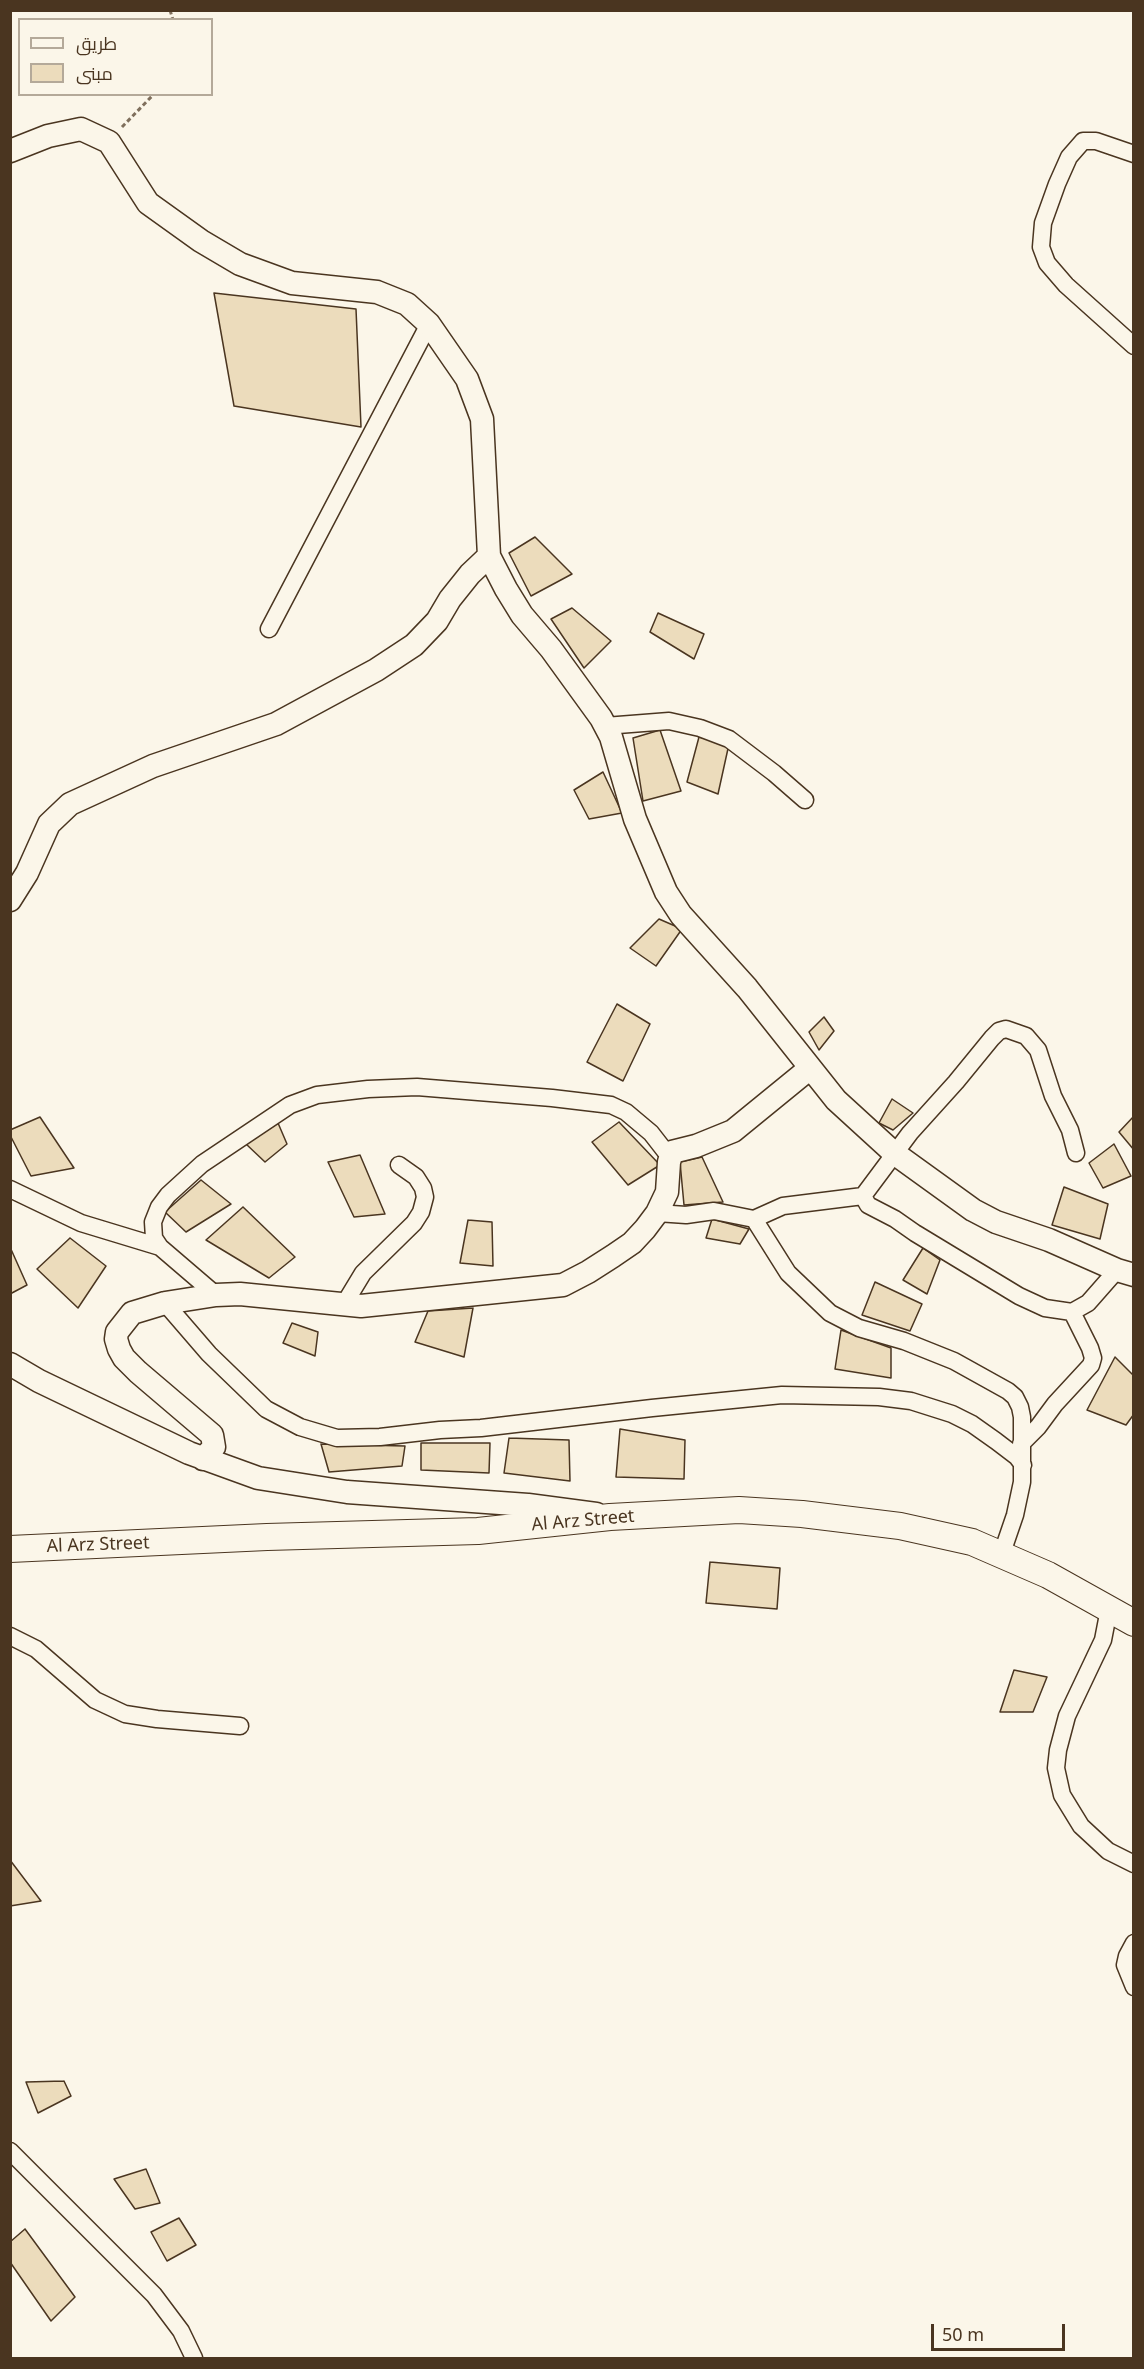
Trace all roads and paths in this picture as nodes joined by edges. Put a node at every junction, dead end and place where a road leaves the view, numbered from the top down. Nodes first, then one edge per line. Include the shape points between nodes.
1 (152, 96) edge
2 (109, 142) junction
3 (10, 151) edge
4 (1134, 154) edge
5 (429, 324) junction
6 (1134, 346) edge
7 (489, 556) junction
8 (269, 629) dead end
9 (605, 726) junction
10 (805, 800) dead end
11 (10, 900) edge
12 (809, 1069) junction
13 (672, 1152) junction
14 (894, 1153) junction
15 (1076, 1153) dead end
16 (399, 1165) dead end
17 (10, 1189) edge
18 (863, 1196) junction
19 (657, 1213) junction
20 (754, 1219) junction
21 (160, 1247) junction
22 (1125, 1272) edge
23 (216, 1295) junction
24 (165, 1303) junction
25 (343, 1306) junction
26 (1072, 1312) junction
27 (10, 1364) edge
28 (1022, 1444) junction
29 (203, 1459) junction
30 (1023, 1465) junction
31 (610, 1517) junction
32 (10, 1549) edge
33 (1002, 1553) junction
34 (1109, 1610) junction
35 (1134, 1623) edge
36 (10, 1636) edge
37 (240, 1726) dead end
38 (1134, 1864) edge
39 (1134, 1943) edge
40 (1134, 1987) edge
41 (10, 2151) edge
42 (194, 2358) edge

1 - 2 path
2 - 3 street via 81,129 48,136
2 - 5 street via 148,203 201,241 292,283 376,292 407,304
4 - 6 street via 1096,141 1083,141 1069,157 1057,184 1043,223 1041,247 1047,263 1065,285
5 - 7 street via 467,379 482,419
5 - 8 street
7 - 9 street via 522,615
7 - 11 street via 414,645 376,670 276,723 153,766 70,804 49,824
9 - 10 street via 669,722 700,728 729,739
9 - 12 street via 635,819 666,892
12 - 13 street via 733,1131
12 - 14 street via 836,1100
13 - 19 street via 667,1192
13 - 21 street via 665,1151 638,1120 611,1105 417,1087 317,1095 290,1105 263,1122 202,1164 168,1195 153,1222 154,1238
14 - 15 street via 992,1038 1006,1029 1026,1036 1038,1050
14 - 18 street
14 - 22 street via 996,1222
16 - 25 street via 416,1177 423,1188 421,1212 363,1273
17 - 21 street via 81,1223
18 - 20 street via 783,1206
18 - 26 street via 868,1204 1018,1296 1045,1308
19 - 20 street via 686,1215 714,1211
19 - 25 street via 632,1243 563,1285
20 - 28 street via 788,1273 830,1313 859,1328 954,1361 1008,1391 1020,1407
21 - 23 street
22 - 26 street
23 - 24 street
23 - 25 street via 240,1294
24 - 29 street via 132,1313 121,1324 116,1339 124,1358 138,1372 212,1435 214,1447
24 - 30 street via 260,1405 300,1427 338,1438 481,1428 782,1395 879,1397 910,1401 952,1414 996,1441
26 - 28 street via 1092,1353 1091,1365
27 - 29 street
28 - 30 street
29 - 31 street via 258,1478 347,1492 539,1506
30 - 33 street via 1020,1497
31 - 32 main road, Al Arz Street via 478,1531
31 - 33 main road, Al Arz Street via 739,1510 802,1514 900,1526
33 - 34 main road, Al Arz Street
34 - 35 main road, Al Arz Street
34 - 38 street via 1103,1640 1066,1716 1056,1768 1062,1795 1081,1826 1108,1851
36 - 37 street via 36,1649 95,1700 125,1714
39 - 40 street via 1125,1965
41 - 42 street via 154,2295 181,2331

